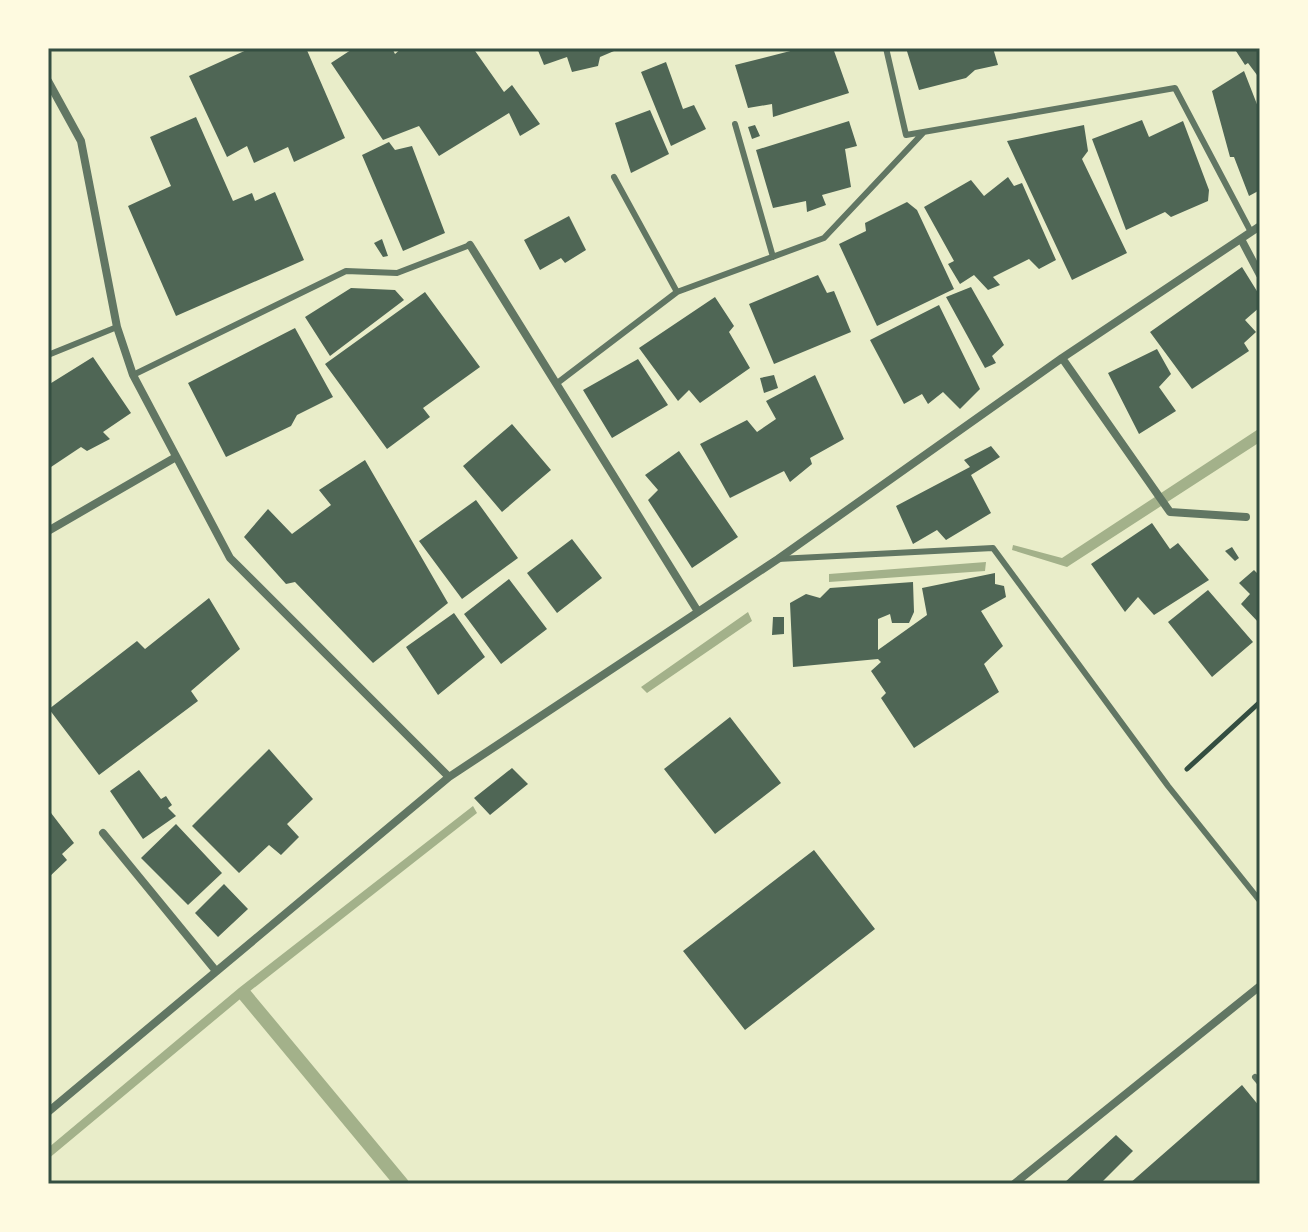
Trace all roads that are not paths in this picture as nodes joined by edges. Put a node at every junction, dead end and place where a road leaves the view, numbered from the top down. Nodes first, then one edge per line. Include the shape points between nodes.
1 (886, 48) edge
2 (48, 81) edge
3 (735, 124) dead end
4 (923, 133) junction
5 (614, 177) dead end
6 (1260, 226) edge
7 (1251, 232) junction
8 (1241, 239) junction
9 (470, 245) joint
10 (773, 257) junction
11 (1260, 275) edge
12 (677, 292) junction
13 (117, 327) junction
14 (48, 355) edge
15 (1062, 358) junction
16 (133, 375) junction
17 (556, 384) junction
18 (176, 457) junction
19 (1246, 517) dead end
20 (48, 531) edge
21 (778, 559) junction
22 (697, 610) junction
23 (449, 777) junction
24 (103, 833) dead end
25 (1260, 901) edge
26 (216, 971) junction
27 (1260, 986) edge
28 (48, 1112) edge
29 (1014, 1184) edge

1 - 4 lane via 906,135
2 - 13 street via 81,141
3 - 10 lane
4 - 7 lane via 1175,88
4 - 10 lane via 824,238
5 - 12 lane
6 - 7 street
7 - 8 street
8 - 11 street
8 - 15 street
9 - 16 lane via 397,273 346,271
9 - 17 street
10 - 12 lane
12 - 17 lane
13 - 14 lane
13 - 16 street
15 - 19 street via 1170,512
15 - 21 street
16 - 18 street
17 - 22 street
18 - 20 street
18 - 23 street via 230,558
21 - 22 street
21 - 25 lane via 993,548 1168,786
22 - 23 street
23 - 26 street
24 - 26 street
26 - 28 street
27 - 29 street

